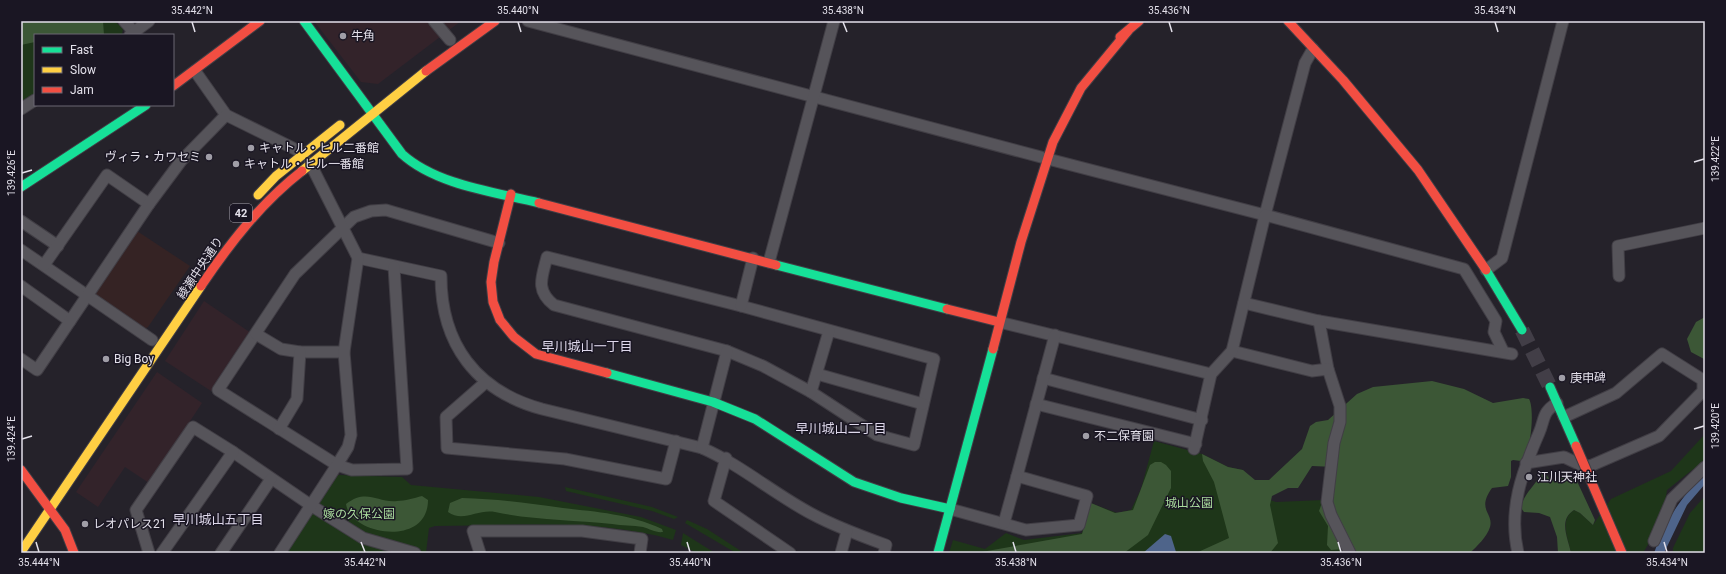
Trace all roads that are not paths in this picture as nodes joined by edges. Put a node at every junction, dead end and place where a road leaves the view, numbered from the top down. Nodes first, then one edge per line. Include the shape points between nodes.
1 (124, 21) edge
2 (149, 21) edge
3 (260, 21) edge
4 (304, 21) edge
5 (434, 21) edge
6 (495, 21) edge
7 (528, 21) edge
8 (834, 21) edge
9 (1139, 21) edge
10 (1288, 21) edge
11 (1563, 21) edge
12 (132, 33) edge
13 (450, 40) dead end
14 (1313, 49) junction
15 (194, 71) junction
16 (174, 85) edge
17 (814, 97) junction
18 (376, 98) dead end
19 (34, 101) edge
20 (366, 105) junction
21 (142, 106) edge
22 (21, 109) edge
23 (131, 109) edge
24 (356, 113) dead end
25 (226, 115) junction
26 (373, 115) junction
27 (348, 120) dead end
28 (303, 153) junction
29 (1044, 158) junction
30 (310, 163) junction
31 (21, 187) edge
32 (511, 194) junction
33 (149, 204) junction
34 (249, 204) dead end
35 (1265, 215) junction
36 (21, 221) edge
37 (343, 226) junction
38 (1705, 228) edge
39 (499, 243) junction
40 (58, 246) junction
41 (21, 250) edge
42 (358, 258) junction
43 (753, 258) junction
44 (769, 262) junction
45 (44, 265) junction
46 (394, 267) junction
47 (1486, 270) junction
48 (1619, 276) dead end
49 (21, 286) edge
50 (86, 297) junction
51 (1244, 303) junction
52 (740, 306) junction
53 (72, 319) junction
54 (1319, 321) junction
55 (999, 322) junction
56 (1522, 330) tunnel mouth
57 (829, 331) junction
58 (256, 334) junction
59 (1055, 335) junction
60 (151, 340) dead end
61 (727, 351) junction
62 (1232, 351) junction
63 (300, 352) junction
64 (344, 352) junction
65 (21, 359) edge
66 (1328, 370) junction
67 (817, 374) junction
68 (1211, 374) junction
69 (1043, 378) junction
70 (486, 382) junction
71 (1550, 387) tunnel mouth
72 (811, 392) junction
73 (713, 402) junction
74 (1557, 403) junction
75 (923, 404) junction
76 (1036, 404) junction
77 (1564, 416) junction
78 (1202, 420) junction
79 (279, 429) junction
80 (676, 441) junction
81 (702, 448) junction
82 (233, 452) junction
83 (726, 458) junction
84 (1526, 463) junction
85 (337, 465) junction
86 (1705, 467) edge
87 (21, 470) edge
88 (1017, 476) junction
89 (271, 479) junction
90 (50, 490) dead end
91 (41, 503) junction
92 (312, 506) junction
93 (50, 507) junction
94 (950, 509) junction
95 (1004, 523) junction
96 (847, 531) junction
97 (1654, 541) dead end
98 (21, 552) edge
99 (74, 553) edge
100 (149, 553) edge
101 (162, 553) edge
102 (221, 553) edge
103 (280, 553) edge
104 (415, 553) edge
105 (480, 553) edge
106 (640, 553) edge
107 (790, 553) edge
108 (841, 553) edge
109 (884, 553) edge
110 (938, 553) edge
111 (1350, 553) edge
112 (1518, 553) edge
113 (1622, 553) edge

1 - 12 street
2 - 12 street
3 - 15 street
4 - 20 street
5 - 13 street
6 - 26 street, 綾瀬中央通り / 42 via 408,85
7 - 17 street
8 - 17 street
9 - 29 street via 1098,56 1075,84 1056,119
10 - 14 street
11 - 47 street via 1502,258
14 - 35 street via 1305,62
14 - 47 street via 1343,80 1418,170
15 - 16 street
15 - 25 street
17 - 29 street
17 - 44 street
18 - 20 street
19 - 22 street
20 - 24 street
20 - 26 street
21 - 23 street
23 - 31 street
25 - 28 street
25 - 33 street via 181,161
26 - 30 street, 綾瀬中央通り / 42
26 - 32 street via 402,154 424,171 437,177
27 - 28 street, 42
28 - 34 street, 42
29 - 35 street
29 - 55 street via 1028,205 1022,242
30 - 37 street
30 - 93 street, 綾瀬中央通り / 42 via 255,214 225,251
32 - 39 street
32 - 43 street
33 - 40 street via 107,175
33 - 50 street
35 - 51 street
35 - 54 street via 1464,269 1496,321 1494,332 1508,353
36 - 40 street
37 - 39 street via 354,217 371,211 386,210
37 - 42 street
37 - 58 street via 295,274
38 - 48 street via 1618,246
39 - 73 street via 490,286 492,300 503,325 522,346 536,354
40 - 45 street
41 - 45 street
42 - 46 street
42 - 64 street
43 - 44 street
43 - 52 street
44 - 55 street
45 - 50 street
46 - 70 street via 441,276 441,299 447,324 457,348 470,367
46 - 85 street via 407,469 352,470
47 - 56 street
49 - 53 street
50 - 53 street
50 - 60 street
51 - 54 street
51 - 62 street
52 - 57 street
52 - 61 street via 547,257 540,282 542,292 554,306
53 - 65 street via 37,370
54 - 66 street
55 - 59 street
55 - 94 street
57 - 67 street
57 - 75 street via 934,359
58 - 63 street via 281,349
58 - 79 street via 218,390
59 - 68 street
59 - 69 street
61 - 72 street via 763,366
61 - 73 street
62 - 66 street via 1312,371
62 - 68 street
63 - 64 street
63 - 79 street via 297,399
64 - 85 street via 351,435 348,447
66 - 111 street via 1340,406 1340,422 1334,443 1327,502
67 - 72 street
67 - 75 street
68 - 78 street
69 - 76 street
69 - 78 street
70 - 80 street via 523,404
70 - 80 street via 446,417 447,448 566,459 666,480
71 - 74 street
72 - 75 street via 877,435 914,446
73 - 81 street
73 - 94 street via 755,419 854,482 901,498
74 - 77 street
74 - 84 street via 1545,412
76 - 78 street via 1195,446
76 - 88 street
77 - 84 street via 1616,393 1662,354 1703,380 1704,391 1659,436 1590,466 1581,466 1564,457
77 - 113 street, bridge
79 - 85 street
80 - 81 street
81 - 83 street
82 - 89 street
82 - 100 street via 193,427 136,510
82 - 101 street
83 - 96 street via 811,514
83 - 107 street via 714,501
84 - 112 street via 1514,511
85 - 92 street
86 - 97 street via 1672,498
87 - 91 street
88 - 95 street
88 - 95 street via 1087,496 1079,525 1026,530
89 - 92 street
89 - 102 street
90 - 91 street
91 - 93 street
92 - 103 street
92 - 104 street via 363,538
93 - 98 street, 綾瀬中央通り / 42
93 - 99 street via 65,530
94 - 95 street
94 - 110 street
96 - 108 street
96 - 109 street via 886,546
105 - 106 street via 473,531 582,531 642,539

